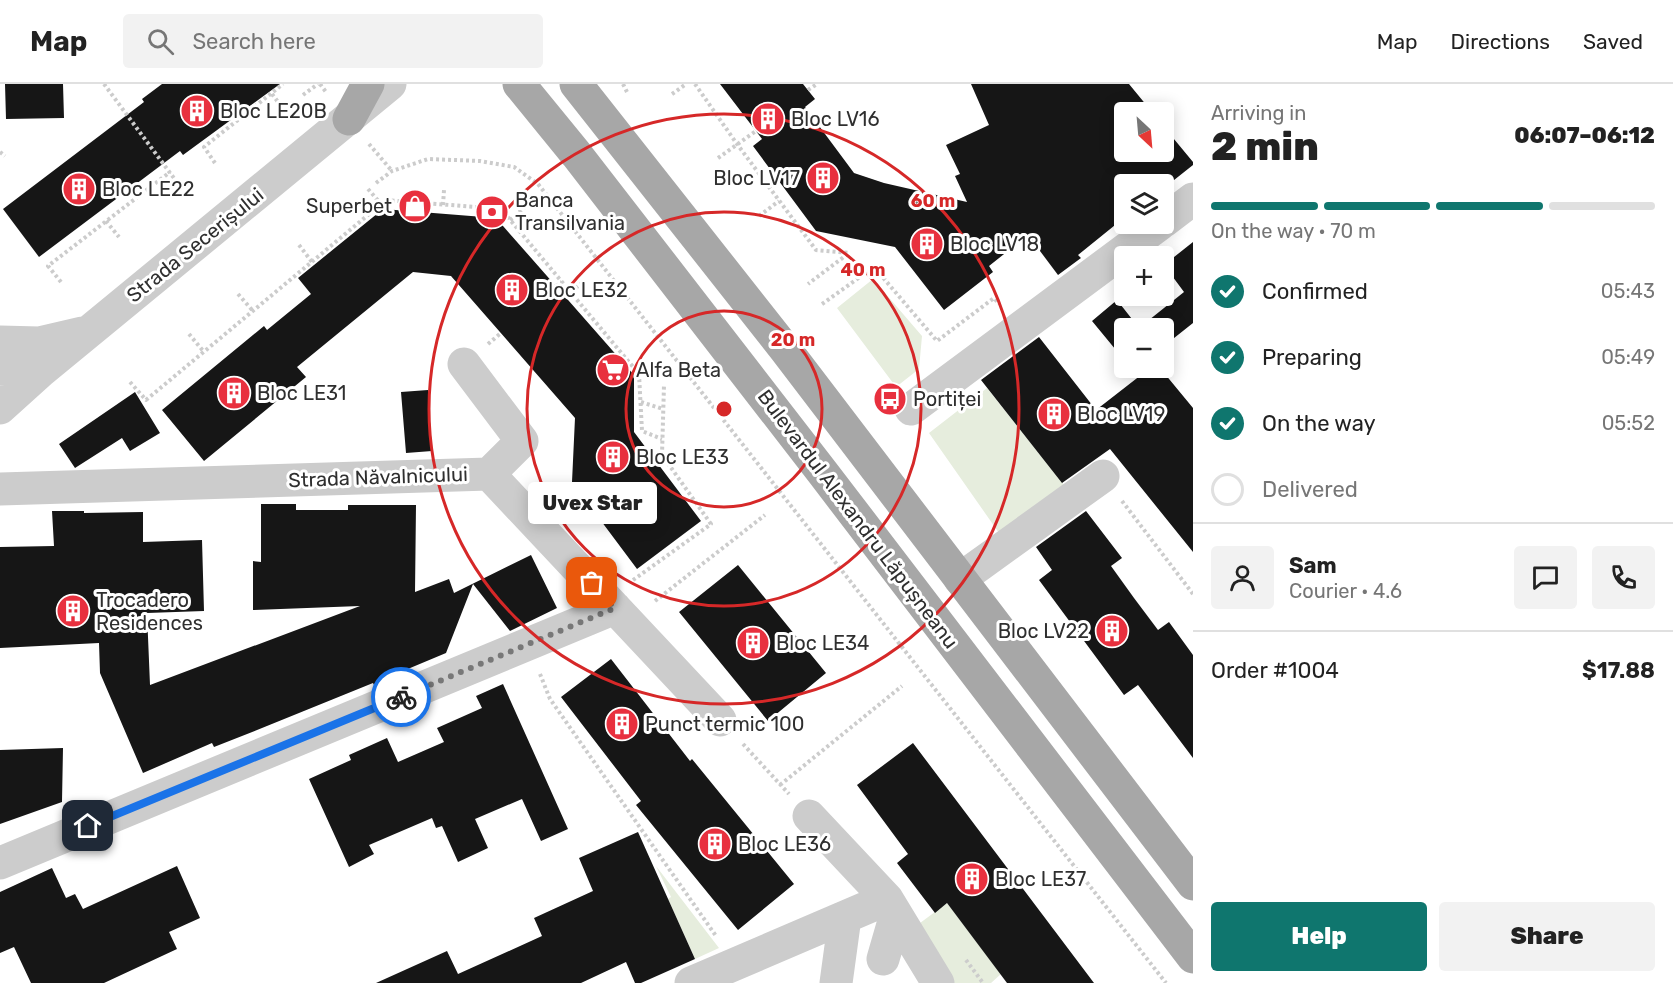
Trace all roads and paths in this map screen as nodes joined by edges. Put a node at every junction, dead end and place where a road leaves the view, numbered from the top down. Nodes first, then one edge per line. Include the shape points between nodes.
1 (104, 84) edge
2 (283, 84) edge
3 (318, 84) edge
4 (368, 84) edge
5 (390, 84) edge
6 (519, 84) edge
7 (576, 84) edge
8 (595, 84) edge
9 (686, 84) edge
10 (694, 84) edge
11 (817, 84) edge
12 (808, 90) dead end
13 (272, 94) junction
14 (672, 94) dead end
15 (303, 95) dead end
16 (284, 110) dead end
17 (349, 119) junction
18 (611, 127) junction
19 (756, 130) dead end
20 (736, 144) junction
21 (0, 152) edge
22 (5, 156) dead end
23 (718, 158) dead end
24 (215, 163) dead end
25 (170, 172) junction
26 (376, 183) dead end
27 (182, 189) dead end
28 (369, 189) dead end
29 (444, 190) dead end
30 (1193, 199) edge
31 (779, 201) junction
32 (381, 204) junction
33 (443, 205) junction
34 (525, 207) dead end
35 (1174, 213) edge
36 (759, 216) dead end
37 (510, 220) junction
38 (106, 221) junction
39 (1146, 234) edge
40 (119, 237) dead end
41 (299, 245) dead end
42 (312, 262) junction
43 (61, 282) dead end
44 (562, 282) junction
45 (584, 282) dead end
46 (808, 284) dead end
47 (556, 286) dead end
48 (571, 292) junction
49 (238, 294) dead end
50 (994, 298) dead end
51 (822, 304) dead end
52 (253, 312) junction
53 (89, 332) junction
54 (189, 334) dead end
55 (0, 342) edge
56 (204, 352) junction
57 (464, 364) dead end
58 (0, 369) edge
59 (41, 371) junction
60 (130, 382) dead end
61 (664, 385) dead end
62 (641, 402) junction
63 (0, 408) edge
64 (911, 409) dead end
65 (663, 410) junction
66 (662, 439) junction
67 (489, 474) junction
68 (1103, 476) joint
69 (0, 489) edge
70 (765, 515) dead end
71 (960, 579) junction
72 (1193, 594) edge
73 (617, 610) junction
74 (527, 645) junction
75 (902, 686) dead end
76 (720, 720) joint
77 (780, 785) junction
78 (810, 816) joint
79 (0, 863) edge
80 (1193, 884) edge
81 (892, 907) junction
82 (845, 917) junction
83 (1193, 957) edge
84 (883, 959) dead end
85 (736, 964) junction
86 (691, 983) edge
87 (836, 983) edge
88 (938, 983) edge
89 (1166, 983) edge

1 - 25 path
2 - 13 path
3 - 15 path
4 - 17 main road
5 - 17 street, Strada Secerișului
6 - 83 main road, Bulevardul Alexandru Lăpușneanu via 824,473
7 - 18 main road
8 - 18 main road
9 - 14 path
10 - 20 path
11 - 12 path
13 - 16 path
13 - 24 path via 204,147
17 - 53 street, Strada Secerișului
18 - 71 main road
19 - 20 path
20 - 23 path
20 - 31 path
21 - 22 path
25 - 27 path
25 - 38 path
26 - 89 path via 392,171 428,159 514,167 537,184
28 - 32 path
29 - 33 path
30 - 35 street
31 - 36 path
31 - 46 path via 816,250 849,252
32 - 33 path via 386,200
32 - 42 path
33 - 37 path via 501,209
34 - 37 path
37 - 44 path
38 - 40 path
38 - 43 path via 48,266
39 - 64 street
41 - 42 path
42 - 52 path
44 - 47 path
44 - 48 path
45 - 48 path
48 - 62 path via 639,374
49 - 52 path
50 - 51 path via 937,341 874,267
52 - 56 path
53 - 55 street via 39,343
53 - 59 street, Strada Secerișului
54 - 56 path
56 - 60 path via 146,400
57 - 67 street via 522,441
58 - 59 street
59 - 63 street, Strada Secerișului
61 - 65 path
62 - 65 path
62 - 66 path via 642,431
65 - 66 path
66 - 73 path via 662,455 711,524
67 - 69 street, Strada Năvalnicului
67 - 73 street, Strada Năvalnicului
68 - 71 street
68 - 72 path
70 - 73 path
71 - 80 main road
73 - 74 street
73 - 76 street, Strada Năvalnicului
74 - 79 street
74 - 85 path via 550,699
75 - 77 path
76 - 77 path
77 - 78 path
78 - 81 street
81 - 82 street
81 - 84 street
81 - 88 street
82 - 85 street
82 - 87 street
85 - 86 street

